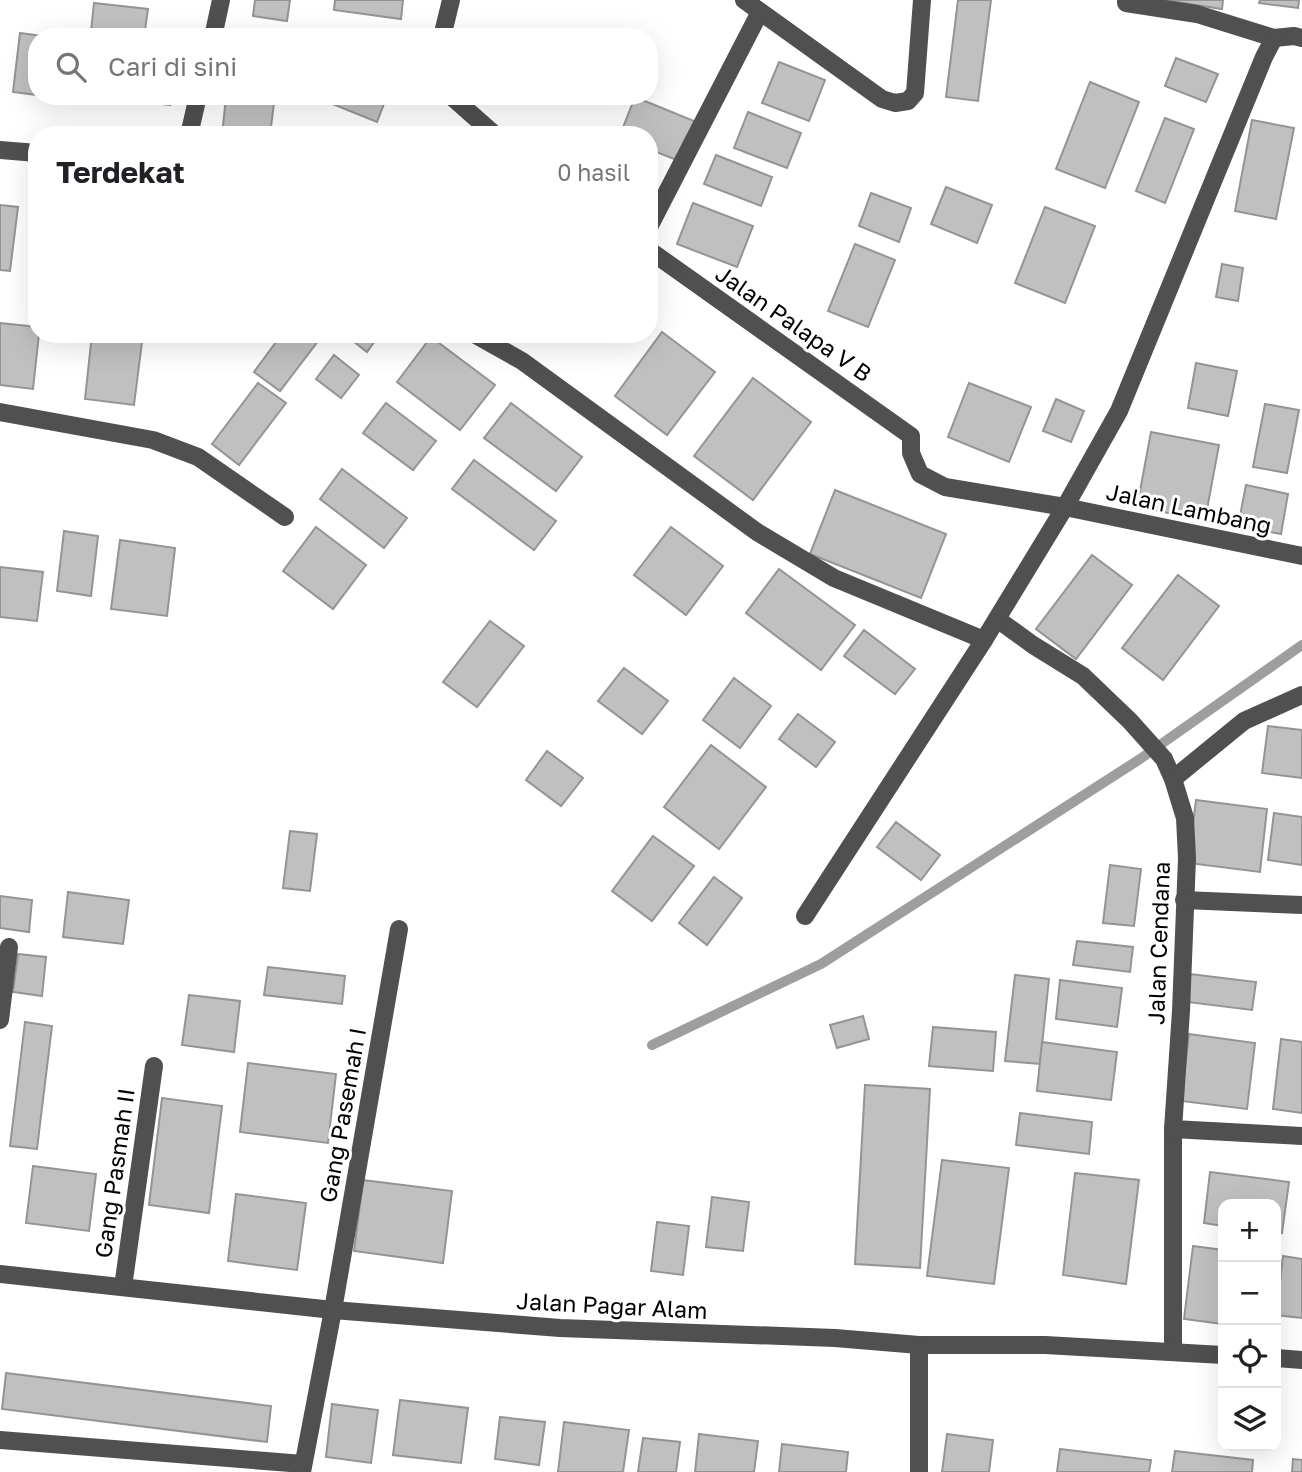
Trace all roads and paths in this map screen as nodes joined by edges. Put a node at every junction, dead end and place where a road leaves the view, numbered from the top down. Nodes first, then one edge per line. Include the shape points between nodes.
1 (221, 0) edge
2 (451, 0) edge
3 (744, 0) edge
4 (922, 0) edge
5 (1126, 0) edge
6 (760, 12) junction
7 (215, 28) edge
8 (444, 28) edge
9 (1274, 38) junction
10 (1302, 38) edge
11 (196, 105) edge
12 (461, 105) edge
13 (191, 126) edge
14 (485, 126) edge
15 (0, 150) edge
16 (28, 152) edge
17 (658, 210) edge
18 (658, 256) edge
19 (490, 343) edge
20 (0, 412) edge
21 (911, 436) joint
22 (1065, 508) junction
23 (285, 517) dead end
24 (1302, 556) edge
25 (997, 619) junction
26 (984, 640) junction
27 (1302, 695) edge
28 (1173, 779) junction
29 (1184, 900) junction
30 (1302, 905) edge
31 (805, 916) dead end
32 (399, 929) dead end
33 (9, 947) dead end
34 (0, 1020) edge
35 (154, 1066) dead end
36 (1173, 1129) junction
37 (1302, 1136) edge
38 (0, 1274) edge
39 (123, 1287) junction
40 (333, 1310) junction
41 (919, 1345) junction
42 (1173, 1352) junction
43 (1218, 1355) edge
44 (1281, 1358) edge
45 (1302, 1360) edge
46 (0, 1440) edge
47 (302, 1468) edge
48 (919, 1472) edge

1 - 7 street
2 - 8 street
3 - 6 street
4 - 6 street via 915,93 908,101 895,103 882,99
5 - 9 street via 1197,14
6 - 17 street
9 - 10 street
9 - 22 street via 1119,411
11 - 13 street
12 - 14 street
15 - 16 street
18 - 21 street, Jalan Palapa V B
19 - 26 street via 522,361 768,539 834,578
20 - 23 street via 153,440 198,457
21 - 22 street, Jalan Lambang via 911,453 920,474 945,486
22 - 24 street, Jalan Lambang
22 - 25 street
25 - 26 street
25 - 28 street, Jalan Cendana via 1083,676 1164,759
26 - 31 street
27 - 28 street via 1244,721
28 - 29 street, Jalan Cendana via 1185,818
29 - 30 street
29 - 36 street, Jalan Cendana
32 - 40 street, Gang Pasemah I
33 - 34 street
35 - 39 street, Gang Pasmah II
36 - 37 street
36 - 42 street, Jalan Cendana
38 - 39 street, Jalan Pagar Alam
39 - 40 street, Jalan Pagar Alam
40 - 41 street, Jalan Pagar Alam via 560,1328
40 - 47 street, Gang Pasemah I
41 - 42 street, Jalan Pagar Alam
41 - 48 street
42 - 43 street, Jalan Pagar Alam
44 - 45 street
46 - 47 street

